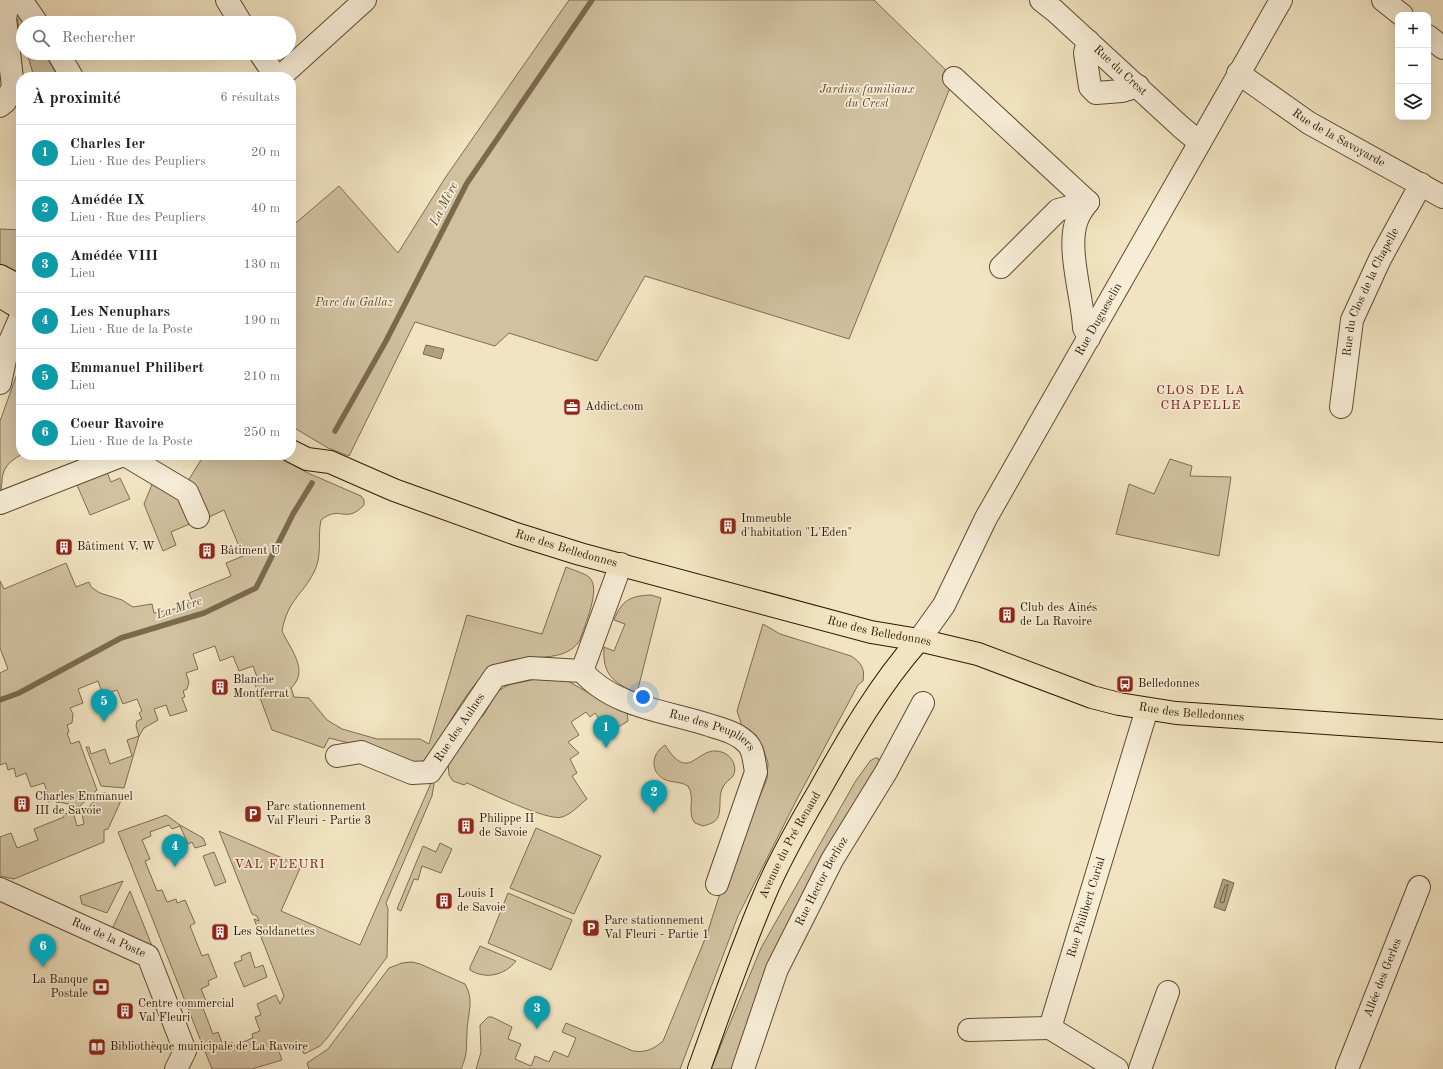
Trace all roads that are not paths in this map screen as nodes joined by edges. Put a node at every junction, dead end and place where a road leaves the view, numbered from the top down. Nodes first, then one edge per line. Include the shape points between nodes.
1 (226, 0) edge
2 (365, 0) edge
3 (1041, 0) edge
4 (1281, 0) edge
5 (1383, 0) edge
6 (13, 1) edge
7 (1398, 12) edge
8 (29, 16) edge
9 (236, 16) edge
10 (1431, 38) edge
11 (1088, 41) junction
12 (1443, 48) edge
13 (62, 60) edge
14 (265, 60) edge
15 (69, 72) edge
16 (273, 72) edge
17 (286, 72) edge
18 (1238, 72) junction
19 (954, 78) dead end
20 (1138, 86) junction
21 (2, 104) edge
22 (1199, 142) junction
23 (1420, 184) junction
24 (1443, 198) edge
25 (1088, 202) junction
26 (1001, 267) dead end
27 (0, 276) edge
28 (16, 284) edge
29 (0, 296) edge
30 (16, 306) edge
31 (16, 328) edge
32 (1089, 338) junction
33 (16, 364) edge
34 (1, 380) edge
35 (1341, 407) dead end
36 (296, 438) edge
37 (296, 454) edge
38 (111, 460) edge
39 (133, 460) edge
40 (330, 462) junction
41 (0, 503) edge
42 (198, 517) dead end
43 (621, 564) junction
44 (919, 640) junction
45 (582, 671) junction
46 (923, 703) dead end
47 (1147, 709) junction
48 (1443, 731) edge
49 (337, 756) dead end
50 (717, 884) dead end
51 (1418, 887) dead end
52 (0, 890) edge
53 (1168, 992) dead end
54 (1050, 1028) junction
55 (969, 1030) dead end
56 (176, 1069) edge
57 (699, 1069) edge
58 (743, 1069) edge
59 (1117, 1069) edge
60 (1140, 1069) edge
61 (1347, 1069) edge

1 - 9 street
2 - 17 street
3 - 11 street, Rue du Crest
4 - 18 street, Rue Duguesclin
5 - 7 street
6 - 8 street
6 - 21 street via 5,18 13,88
10 - 12 street
11 - 20 street, Rue du Crest
11 - 20 street via 1085,53 1090,87 1096,93 1122,91
13 - 15 street
14 - 16 street
18 - 22 street, Rue Duguesclin
18 - 23 street, Rue de la Savoyarde via 1309,123
19 - 25 street
20 - 22 street, Rue du Crest
22 - 32 street, Rue Duguesclin
23 - 24 street, Rue de la Savoyarde
23 - 35 street, Rue du Clos de la Chapelle via 1380,258 1352,320
25 - 26 street via 1058,210
25 - 32 street via 1076,220 1074,257 1084,328
27 - 28 main road
29 - 30 main road
31 - 34 street via 8,346
32 - 44 street, Rue Duguesclin via 986,518 944,605
33 - 34 street
36 - 40 main road, Rue des Belledonnes via 320,450
37 - 40 main road, Rue des Belledonnes via 307,459
38 - 41 street
39 - 42 street via 187,492
40 - 43 main road, Rue des Belledonnes via 394,490 516,534
43 - 44 main road, Rue des Belledonnes via 871,632
43 - 45 street
44 - 47 main road, Rue des Belledonnes via 978,654 1092,697
44 - 57 main road, Avenue du Pré Renaud via 897,666 845,745 790,841 764,894
45 - 49 street, Rue des Aulnes via 530,668 495,676 430,772 412,773 362,752
45 - 50 street, Rue des Peupliers via 592,683 639,706 682,716 737,734 748,744 756,772
46 - 58 street, Rue Hector Berlioz via 886,772 832,860 781,962
47 - 48 main road, Rue des Belledonnes
47 - 54 street, Rue Philibert Curial
51 - 61 street, Allée des Gerles
52 - 56 street, Rue de la Poste via 148,956 185,1051
53 - 60 street
54 - 55 street
54 - 59 street

